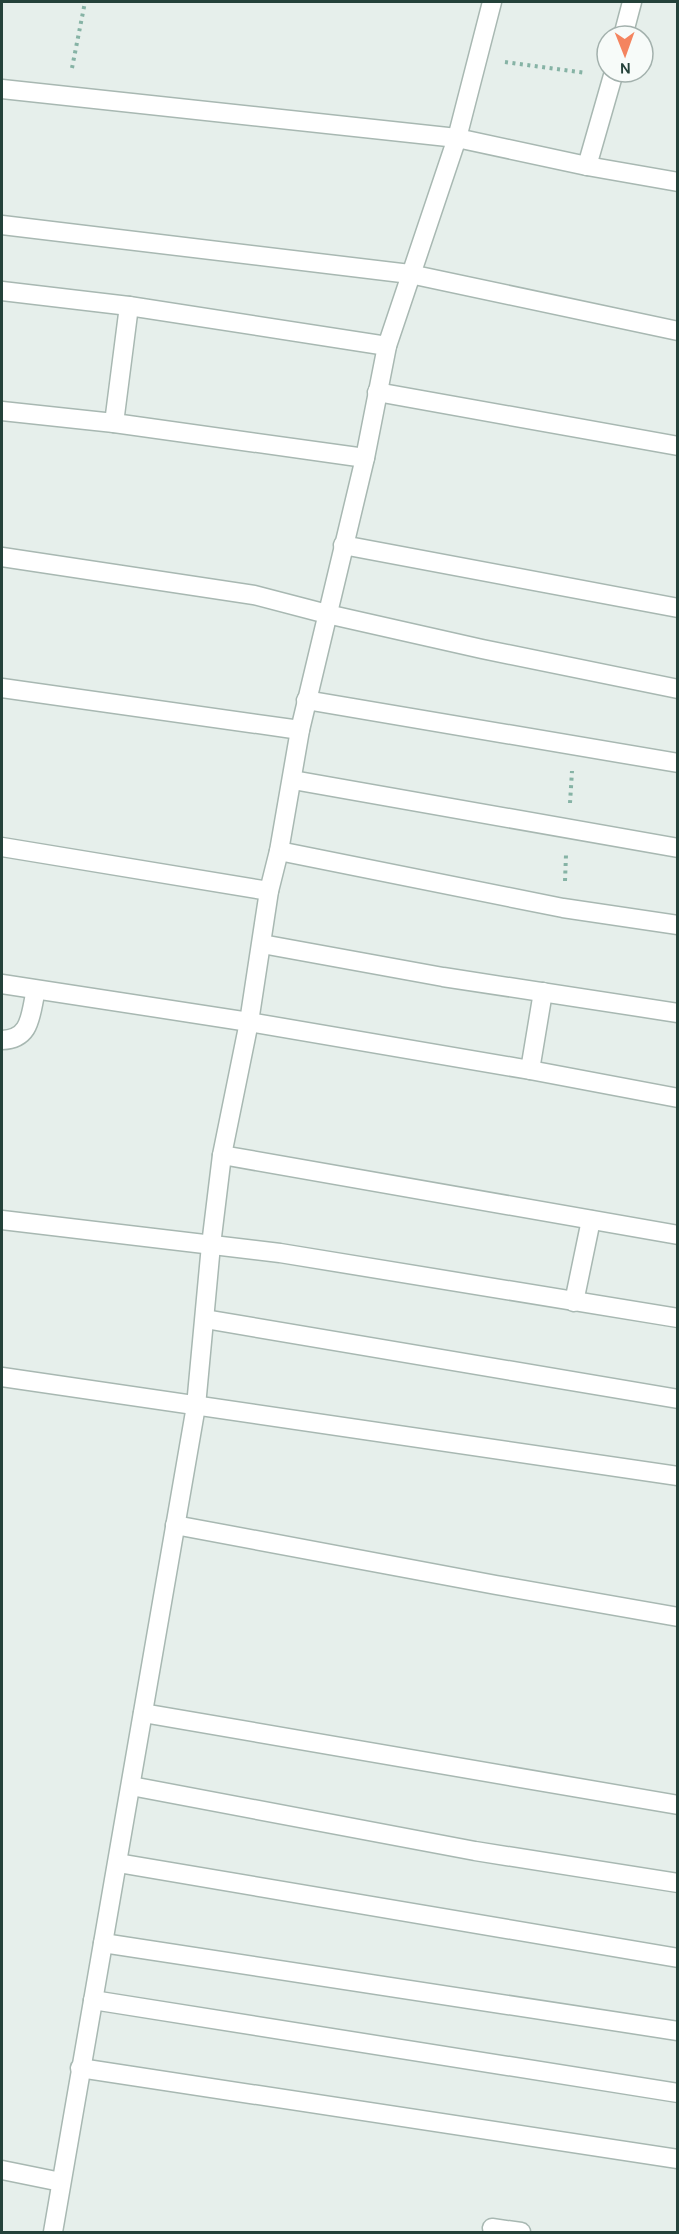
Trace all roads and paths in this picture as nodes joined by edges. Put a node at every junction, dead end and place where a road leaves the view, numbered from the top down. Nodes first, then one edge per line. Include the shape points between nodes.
1 (85, 2) edge
2 (492, 2) edge
3 (632, 2) edge
4 (627, 24) edge
5 (477, 58) junction
6 (595, 73) edge
7 (611, 84) edge
8 (2, 89) edge
9 (66, 97) junction
10 (457, 138) junction
11 (586, 166) junction
12 (678, 182) edge
13 (2, 225) edge
14 (410, 274) junction
15 (2, 291) edge
16 (129, 306) junction
17 (678, 331) edge
18 (387, 346) junction
19 (377, 392) junction
20 (2, 411) edge
21 (114, 423) junction
22 (678, 446) edge
23 (365, 458) junction
24 (343, 546) junction
25 (2, 557) edge
26 (678, 608) edge
27 (327, 614) junction
28 (2, 688) edge
29 (678, 689) edge
30 (306, 700) junction
31 (300, 730) junction
32 (678, 763) edge
33 (293, 780) junction
34 (2, 847) edge
35 (678, 848) edge
36 (279, 851) junction
37 (269, 891) junction
38 (678, 925) edge
39 (261, 944) junction
40 (2, 984) edge
41 (36, 990) junction
42 (543, 992) junction
43 (678, 1013) edge
44 (249, 1022) junction
45 (2, 1040) edge
46 (530, 1070) junction
47 (678, 1098) edge
48 (222, 1155) junction
49 (2, 1220) edge
50 (591, 1220) junction
51 (678, 1235) edge
52 (211, 1245) junction
53 (574, 1302) junction
54 (678, 1318) edge
55 (205, 1319) junction
56 (2, 1377) edge
57 (678, 1399) edge
58 (196, 1406) junction
59 (678, 1476) edge
60 (175, 1525) junction
61 (678, 1617) edge
62 (143, 1713) junction
63 (130, 1786) junction
64 (678, 1805) edge
65 (118, 1863) junction
66 (678, 1883) edge
67 (103, 1943) junction
68 (678, 1958) edge
69 (93, 2000) junction
70 (678, 2031) edge
71 (81, 2068) junction
72 (678, 2093) edge
73 (678, 2159) edge
74 (2, 2170) edge
75 (61, 2182) junction
76 (492, 2228) dead end
77 (53, 2232) edge
78 (521, 2232) edge

1 - 9 path
2 - 5 street
3 - 4 street
5 - 6 path
5 - 10 street
7 - 11 street
8 - 9 street
9 - 10 street
10 - 11 street
10 - 14 street
11 - 12 street
13 - 14 street
14 - 17 street
14 - 18 street
15 - 16 street
16 - 18 street
16 - 21 street
18 - 19 street
19 - 22 street
19 - 23 street
20 - 21 street
21 - 23 street
23 - 24 street
24 - 26 street
24 - 27 street
25 - 27 street via 254,596
27 - 29 street
27 - 30 street
28 - 31 street
30 - 31 street
30 - 32 street
31 - 33 street
33 - 35 street
33 - 36 street
34 - 37 street
36 - 37 street
36 - 38 street via 563,908
37 - 39 street
39 - 42 street
39 - 44 street
40 - 41 street
41 - 44 street
41 - 45 street via 23,1034 14,1040
42 - 43 street
42 - 46 street
44 - 46 street
44 - 48 street
46 - 47 street
48 - 50 street
48 - 52 street
49 - 52 street
50 - 51 street
50 - 53 street
52 - 53 street
52 - 55 street
53 - 54 street
55 - 57 street
55 - 58 street
56 - 58 street
58 - 59 street
58 - 60 street
60 - 61 street
60 - 62 street
62 - 63 street
62 - 64 street
63 - 65 street
63 - 66 street via 475,1851
65 - 67 street
65 - 68 street
67 - 69 street
67 - 70 street
69 - 71 street
69 - 72 street
71 - 73 street
71 - 75 street
74 - 75 street
75 - 77 street
76 - 78 street

